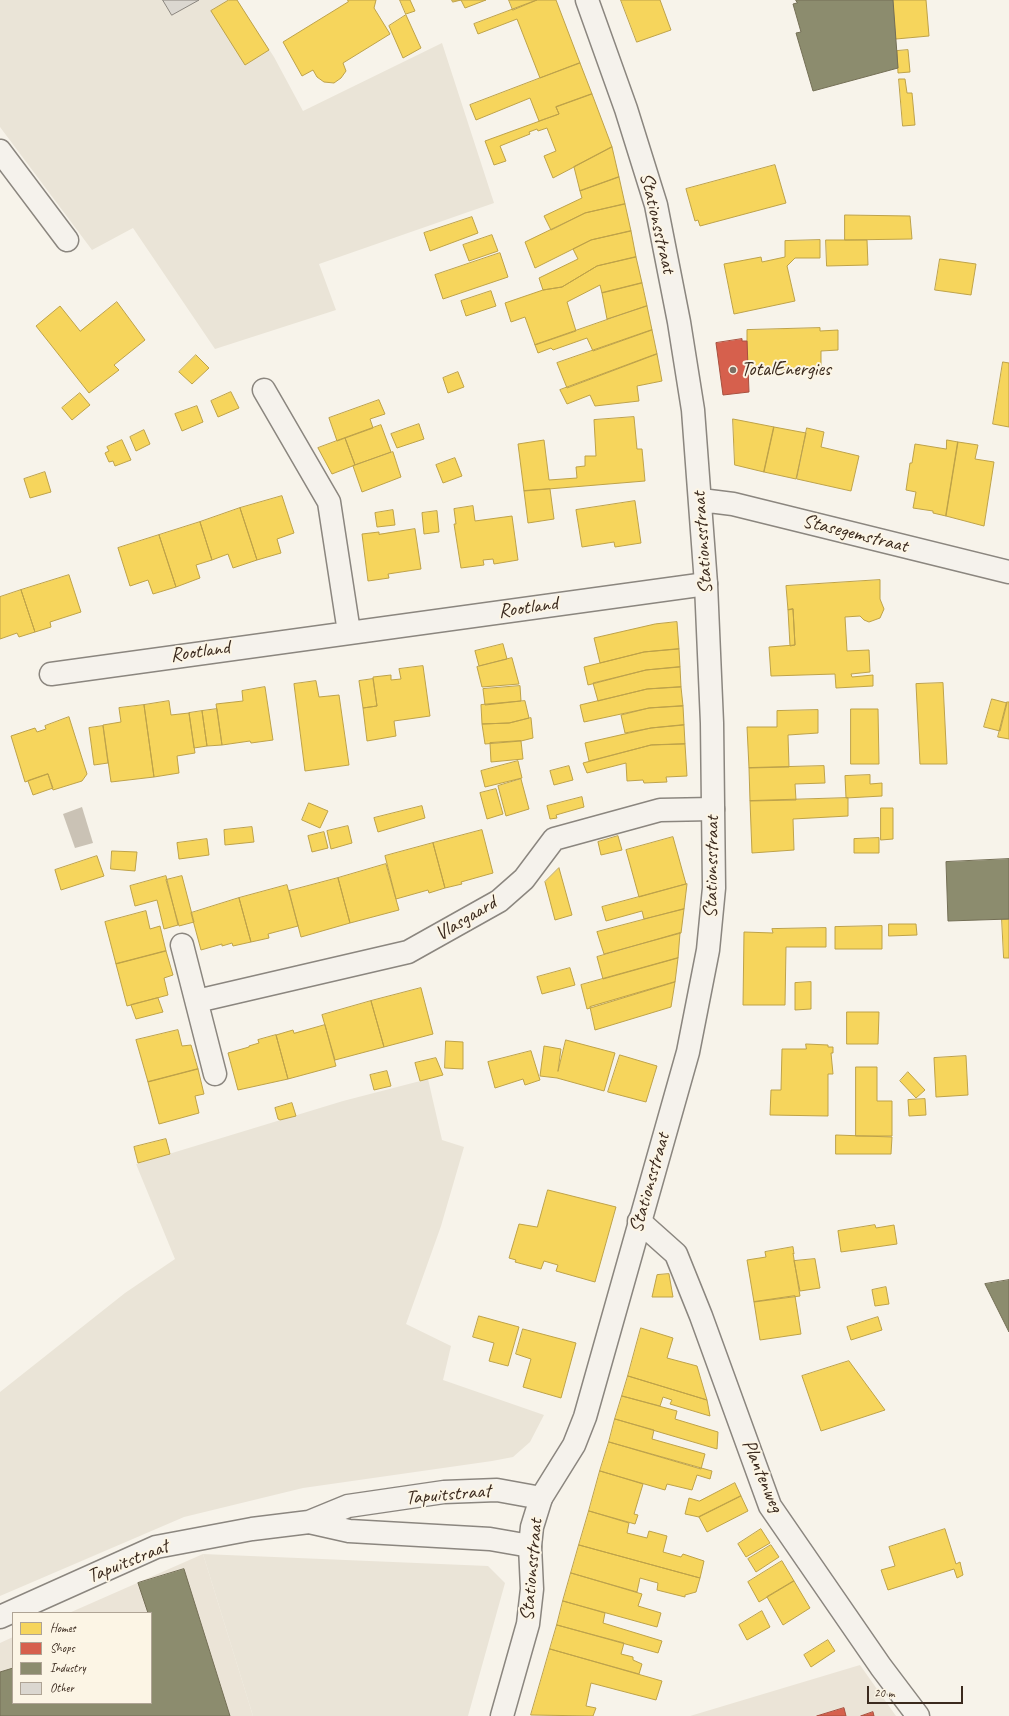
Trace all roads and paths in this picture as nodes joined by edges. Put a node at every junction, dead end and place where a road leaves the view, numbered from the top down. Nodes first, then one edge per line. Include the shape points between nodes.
1 (587, 0) edge
2 (0, 152) edge
3 (66, 240) dead end
4 (264, 390) dead end
5 (700, 500) junction
6 (1009, 572) edge
7 (706, 584) junction
8 (349, 632) junction
9 (51, 674) dead end
10 (713, 809) junction
11 (182, 946) dead end
12 (197, 1001) junction
13 (215, 1074) dead end
14 (639, 1221) junction
15 (541, 1498) junction
16 (309, 1522) junction
17 (530, 1546) junction
18 (0, 1617) edge
19 (502, 1716) edge
20 (918, 1716) edge

1 - 5 street, Stationsstraat via 626,109 656,204 690,395
2 - 3 street
4 - 8 street via 329,502
5 - 6 street, Stasegemstraat via 733,504
5 - 7 street, Stationsstraat
7 - 8 street, Rootland
7 - 10 street, Stationsstraat
8 - 9 street, Rootland
10 - 12 street, Vlasgaard via 660,810 554,839 524,879 499,901 408,952
10 - 14 street, Stationsstraat via 714,888 708,950 699,1004 688,1052
11 - 12 street
12 - 13 street
14 - 15 street, Stationsstraat via 585,1417 574,1445
14 - 20 street, Plantenweg via 676,1254 770,1506 881,1667
15 - 16 street, Tapuitstraat via 497,1490 444,1492 348,1506
15 - 17 street, Stationsstraat via 532,1527
16 - 17 street, Tapuitstraat via 349,1531 490,1539
16 - 18 street, Tapuitstraat via 252,1529 156,1547
17 - 19 street, Stationsstraat via 532,1589 528,1624

